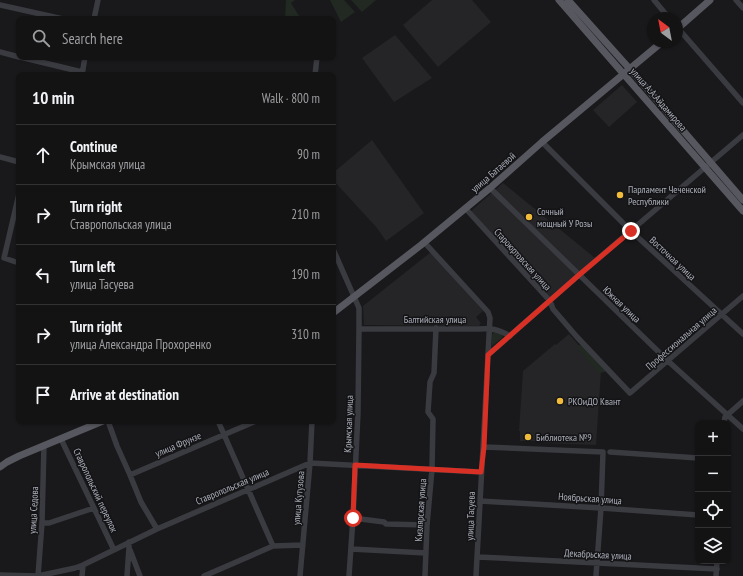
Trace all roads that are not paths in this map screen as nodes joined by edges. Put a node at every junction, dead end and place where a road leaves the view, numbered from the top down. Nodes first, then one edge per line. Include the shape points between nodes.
1 (98, 0) edge
2 (559, 0) edge
3 (568, 0) edge
4 (654, 0) edge
5 (710, 0) edge
6 (736, 0) edge
7 (0, 5) edge
8 (743, 8) edge
9 (664, 12) edge
10 (49, 16) edge
11 (95, 16) edge
12 (683, 23) edge
13 (683, 35) edge
14 (655, 48) edge
15 (0, 52) edge
16 (16, 56) edge
17 (30, 60) edge
18 (84, 60) edge
19 (317, 60) edge
20 (75, 72) edge
21 (82, 72) edge
22 (315, 72) edge
23 (627, 72) junction
24 (743, 103) edge
25 (743, 135) edge
26 (542, 142) junction
27 (0, 158) edge
28 (16, 161) edge
29 (708, 165) junction
30 (490, 188) junction
31 (743, 200) edge
32 (16, 205) edge
33 (466, 209) junction
34 (743, 211) edge
35 (631, 231) junction
36 (424, 242) junction
37 (336, 255) edge
38 (2, 258) edge
39 (16, 262) edge
40 (579, 275) junction
41 (743, 296) edge
42 (354, 297) junction
43 (550, 301) junction
44 (336, 311) edge
45 (722, 315) junction
46 (436, 328) junction
47 (490, 328) junction
48 (359, 329) junction
49 (743, 334) edge
50 (510, 336) junction
51 (488, 355) junction
52 (668, 361) junction
53 (630, 393) joint
54 (743, 401) edge
55 (727, 415) junction
56 (724, 420) edge
57 (96, 424) edge
58 (109, 424) edge
59 (219, 424) edge
60 (249, 424) edge
61 (312, 424) edge
62 (743, 429) edge
63 (223, 435) junction
64 (61, 439) junction
65 (44, 445) junction
66 (484, 447) junction
67 (610, 452) dead end
68 (695, 458) edge
69 (310, 463) junction
70 (355, 465) junction
71 (0, 467) edge
72 (432, 469) junction
73 (481, 472) junction
74 (130, 474) junction
75 (248, 490) junction
76 (480, 501) junction
77 (94, 508) junction
78 (601, 508) junction
79 (695, 515) edge
80 (353, 518) junction
81 (42, 523) junction
82 (427, 525) junction
83 (157, 529) junction
84 (129, 545) junction
85 (303, 545) junction
86 (273, 546) junction
87 (351, 549) junction
88 (114, 550) junction
89 (426, 553) junction
90 (478, 556) junction
91 (597, 563) junction
92 (83, 564) junction
93 (717, 564) edge
94 (717, 569) junction
95 (0, 575) edge
96 (38, 576) edge
97 (82, 576) edge
98 (127, 576) edge
99 (140, 576) edge
100 (204, 576) edge
101 (300, 576) edge
102 (349, 576) edge
103 (425, 576) edge
104 (476, 576) edge
105 (596, 576) edge
106 (716, 576) edge

1 - 11 street
2 - 23 main road, улица А.А.Айдамирова
3 - 23 main road, улица А.А.Айдамирова
4 - 9 street
5 - 12 main road
6 - 8 street
7 - 10 street
13 - 24 street
14 - 23 main road, улица Батаевой
15 - 16 street
17 - 20 street
18 - 21 street
19 - 22 street
23 - 26 main road, улица Батаевой
23 - 29 main road, улица А.А.Айдамирова
25 - 29 street
26 - 30 main road, улица Батаевой
26 - 35 street, Восточная улица
27 - 28 street
29 - 31 main road, улица А.А.Айдамирова
29 - 34 main road, улица А.А.Айдамирова
29 - 35 street
30 - 33 main road, улица Батаевой
30 - 40 street, Южная улица
32 - 38 street
33 - 36 main road, улица Батаевой
33 - 43 street, Староюртовская улица
35 - 40 street
35 - 45 street, Восточная улица
36 - 42 main road, улица Батаевой
36 - 47 street, улица Тасуева via 488,312
37 - 42 street, Крымская улица
38 - 39 street
40 - 43 street
40 - 52 street, Южная улица
41 - 45 street, Профессиональная улица
42 - 44 main road, улица Батаевой
42 - 48 street, Крымская улица via 359,308
43 - 50 street
43 - 53 street, Староюртовская улица via 553,309 576,336
45 - 49 street, Восточная улица
45 - 52 street, Профессиональная улица
46 - 47 street, Балтийская улица
46 - 48 street, Балтийская улица
46 - 72 street, Кизлярская улица via 434,372 430,382 428,412 433,419
47 - 50 street, Балтийская улица
47 - 51 street, улица Тасуева
48 - 70 street, Крымская улица
50 - 51 street
51 - 66 street, улица Тасуева
52 - 53 street, Профессиональная улица
52 - 55 street, Южная улица
54 - 55 street
55 - 56 street
55 - 62 street, Южная улица
57 - 64 main road
58 - 74 street
59 - 63 street
60 - 63 street, улица Фрунзе
61 - 69 street, улица Кутузова
63 - 74 street, улица Фрунзе
63 - 75 street
64 - 65 main road
64 - 77 street, Ставропольский переулок
65 - 71 main road
65 - 81 street, улица Седова
66 - 73 street, улица Тасуева
66 - 78 street via 603,452
67 - 68 street
69 - 70 street, Ставропольская улица
69 - 75 street, Ставропольская улица
69 - 85 street, улица Кутузова
70 - 72 street, Ставропольская улица
70 - 80 street, Крымская улица
72 - 73 street, Ставропольская улица
72 - 82 street, Кизлярская улица
73 - 76 street, улица Тасуева
74 - 83 street via 141,502
75 - 83 street, Ставропольская улица
75 - 86 street
76 - 78 street, Ноябрьская улица
76 - 90 street, улица Тасуева
77 - 81 street
77 - 88 street, Ставропольский переулок
78 - 79 street, Ноябрьская улица
78 - 91 street
80 - 82 street via 386,524
80 - 87 street, Крымская улица
81 - 96 street, улица Седова
82 - 89 street, Кизлярская улица
83 - 84 street, Ставропольская улица
84 - 88 street, Ставропольская улица
84 - 98 street
84 - 99 street
85 - 86 street
85 - 101 street, улица Кутузова
86 - 100 street
87 - 89 street
87 - 102 street, Крымская улица
88 - 92 street, Ставропольская улица
89 - 103 street, Кизлярская улица
90 - 91 street, Декабрьская улица
90 - 104 street, улица Тасуева
91 - 94 street, Декабрьская улица
91 - 105 street
92 - 96 street, Ставропольская улица
92 - 97 street
93 - 94 street
94 - 106 street
95 - 96 street, Ставропольская улица

